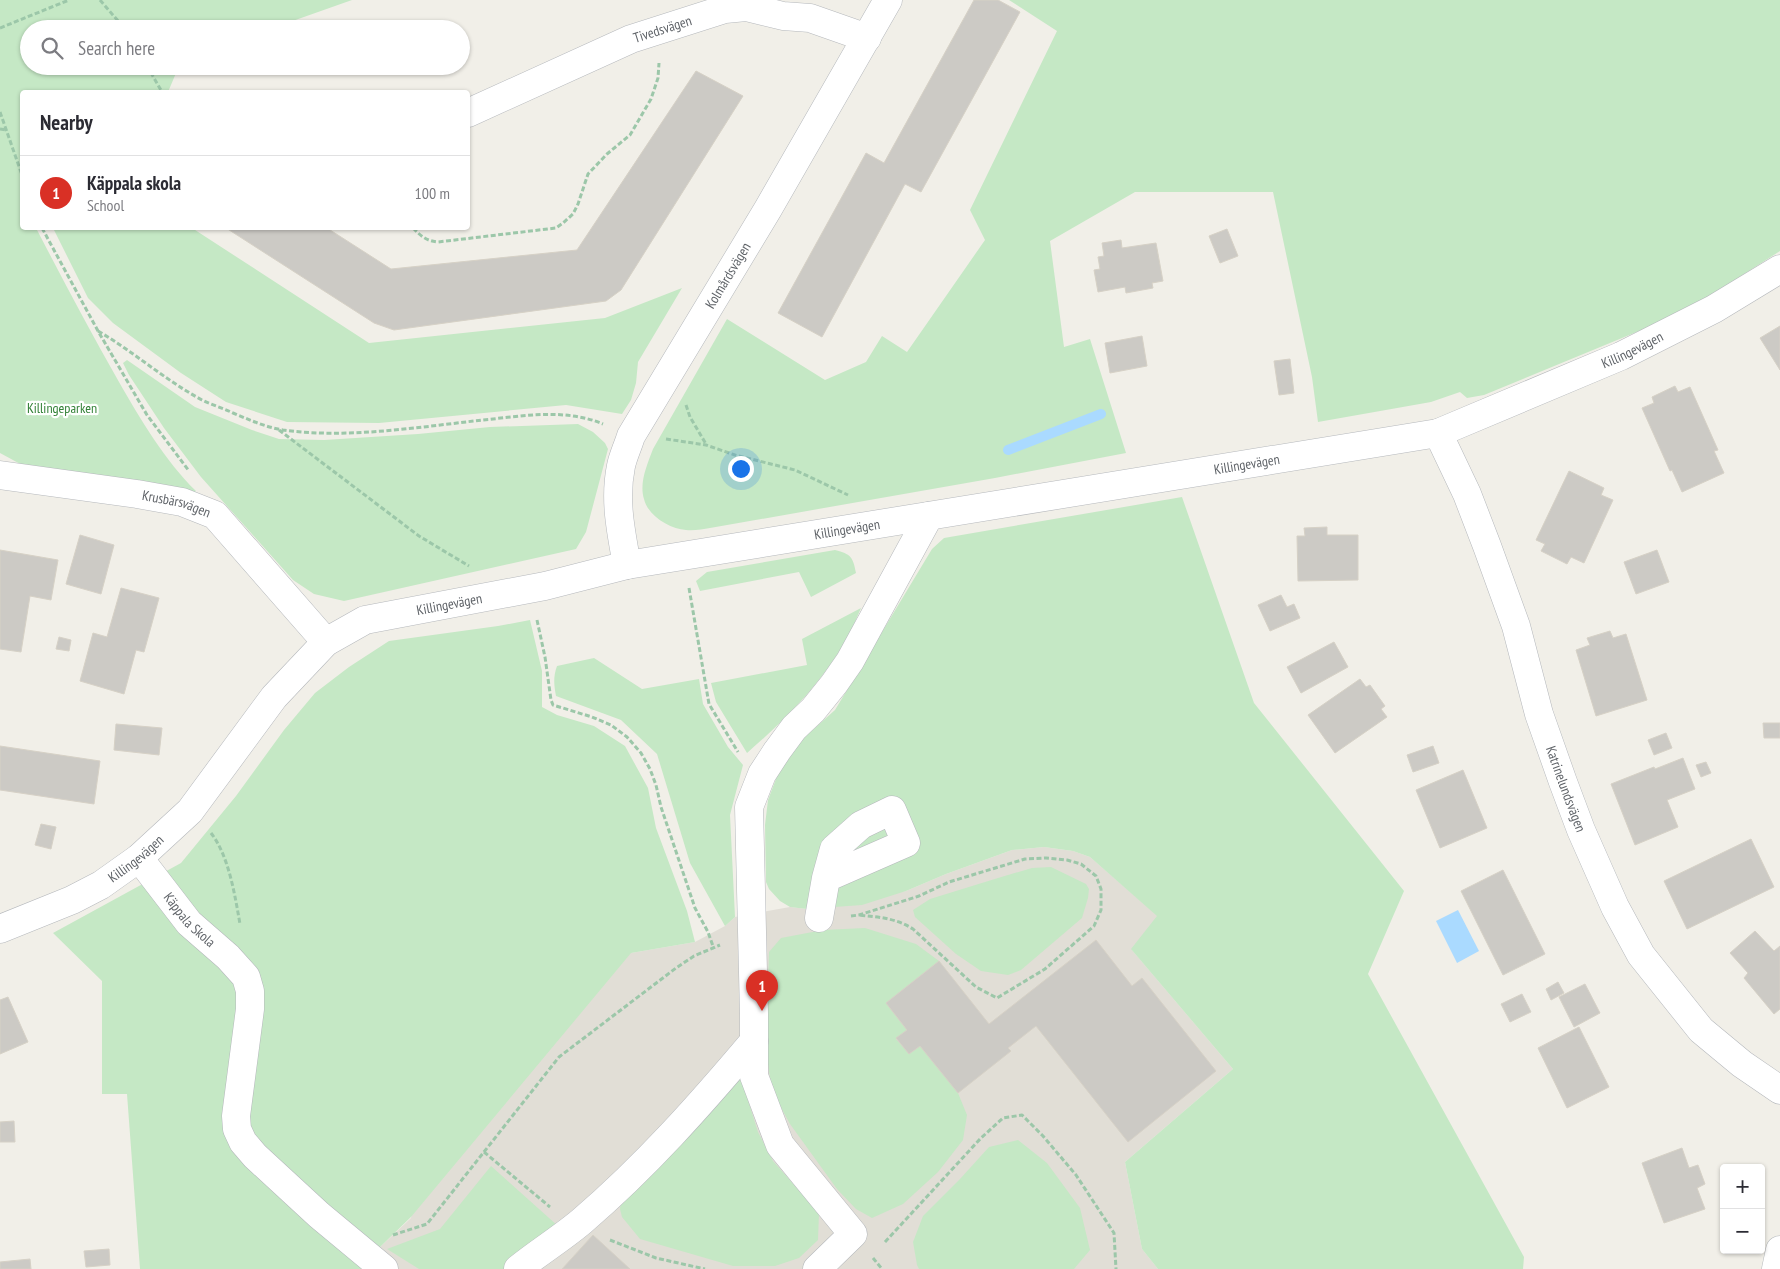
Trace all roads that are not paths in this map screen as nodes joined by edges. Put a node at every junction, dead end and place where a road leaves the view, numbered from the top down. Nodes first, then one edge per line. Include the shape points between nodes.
1 (888, 0) edge
2 (867, 38) junction
3 (470, 112) edge
4 (1780, 270) edge
5 (1438, 433) junction
6 (0, 475) edge
7 (929, 516) junction
8 (627, 565) junction
9 (326, 642) junction
10 (140, 858) junction
11 (826, 878) dead end
12 (819, 918) dead end
13 (0, 929) edge
14 (754, 1041) junction
15 (1780, 1090) edge
16 (1780, 1250) edge
17 (384, 1269) edge
18 (518, 1269) edge
19 (817, 1269) edge
20 (1776, 1269) edge

1 - 2 street, Kolmårdsvägen
2 - 3 street, Tivedsvägen via 810,18 783,16 746,6 726,9 631,39
2 - 8 street, Kolmårdsvägen via 631,436 621,464 618,488 618,518
4 - 5 street, Killingevägen via 1714,309 1621,356
5 - 7 street, Killingevägen
5 - 15 street, Katrinelundsvägen via 1467,494 1516,626 1563,782 1615,907 1641,956 1701,1030
6 - 9 street, Krusbärsvägen via 182,502 215,515
7 - 8 street, Killingevägen
7 - 14 street via 850,661 777,751 762,774 749,807
8 - 9 street, Killingevägen via 545,586 365,620
9 - 10 street, Killingevägen via 274,697 190,811
10 - 13 street, Killingevägen via 72,900
10 - 17 street, Käppala Skola via 189,923 228,956 246,977 250,1009 236,1116 242,1142 318,1215
11 - 12 street
14 - 18 street via 658,1150 574,1226
14 - 19 street via 754,1076 780,1146 853,1234
16 - 20 street

